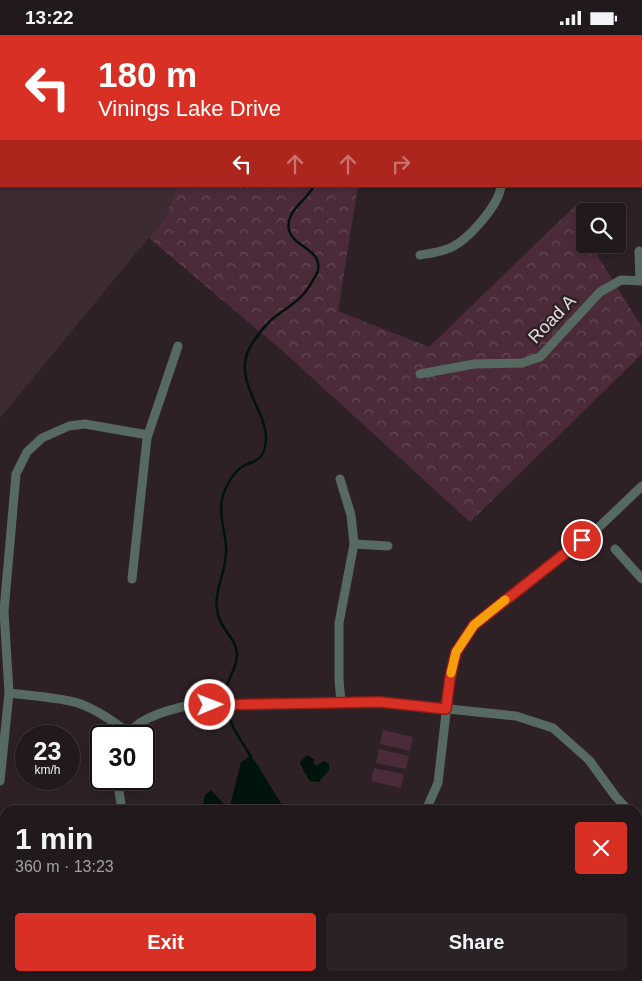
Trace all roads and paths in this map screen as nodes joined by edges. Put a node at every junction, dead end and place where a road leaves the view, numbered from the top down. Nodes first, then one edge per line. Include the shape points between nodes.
1 (501, 187) edge
2 (639, 251) dead end
3 (420, 255) dead end
4 (641, 281) edge
5 (178, 346) dead end
6 (420, 374) dead end
7 (148, 435) junction
8 (340, 479) dead end
9 (642, 486) edge
10 (354, 544) junction
11 (388, 546) dead end
12 (615, 549) dead end
13 (132, 579) dead end
14 (642, 579) edge
15 (8, 693) junction
16 (341, 702) junction
17 (446, 709) junction
18 (117, 725) edge
19 (138, 725) edge
20 (0, 781) edge
21 (119, 790) edge
22 (121, 805) edge
23 (428, 805) edge
24 (623, 805) edge

1 - 3 street via 497,200 482,221 454,247
2 - 4 street
4 - 6 street, Road A via 621,280 600,292 540,357 522,363 474,365
5 - 7 street
7 - 13 street
7 - 15 street via 85,424 69,426 42,438 27,452 16,474 4,611
8 - 10 street via 351,515
9 - 17 street via 596,529 474,625 456,652
10 - 11 street
10 - 16 street via 339,623
12 - 14 street
15 - 18 street via 81,704
15 - 20 street
16 - 17 street via 380,702
16 - 19 street via 191,705 163,711
17 - 23 street via 438,783
17 - 24 street via 516,717 553,728 589,760
21 - 22 street

